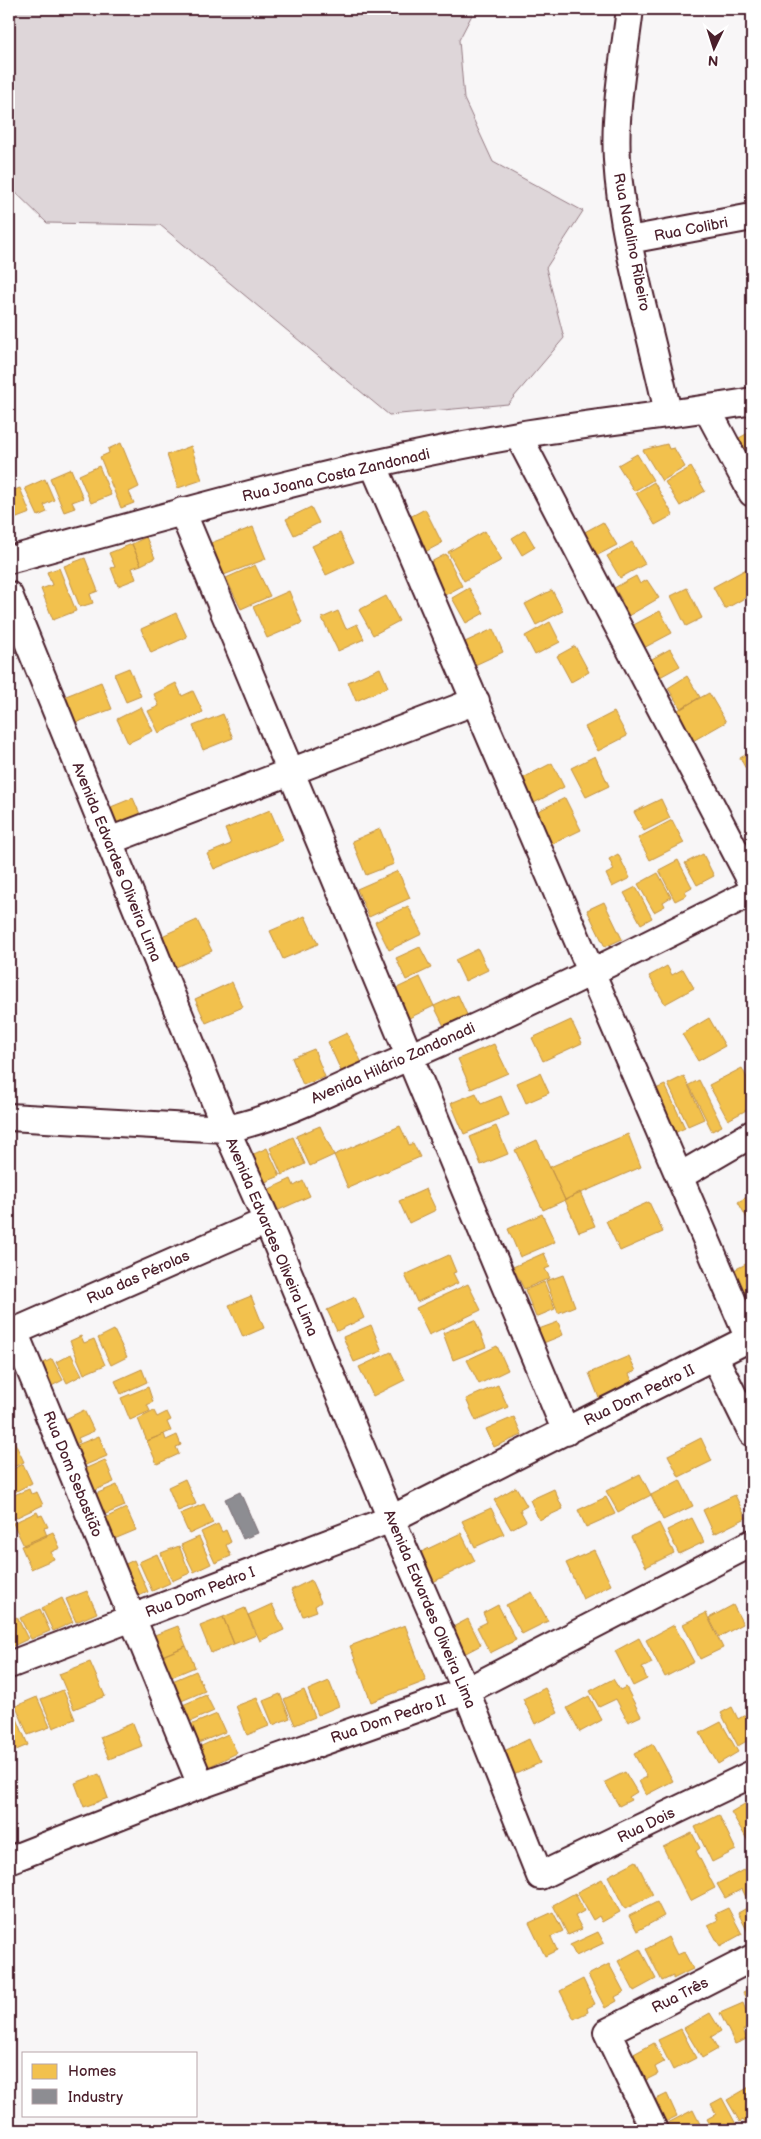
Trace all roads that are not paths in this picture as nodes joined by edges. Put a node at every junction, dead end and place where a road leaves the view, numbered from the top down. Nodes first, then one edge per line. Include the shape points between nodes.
1 (630, 9) edge
2 (752, 217) edge
3 (629, 240) junction
4 (752, 401) edge
5 (707, 409) junction
6 (668, 413) junction
7 (518, 435) junction
8 (373, 464) junction
9 (752, 493) edge
10 (182, 511) junction
11 (9, 560) edge
12 (9, 595) edge
13 (476, 701) junction
14 (292, 771) junction
15 (108, 841) junction
16 (752, 883) edge
17 (752, 892) edge
18 (593, 973) junction
19 (411, 1056) junction
20 (9, 1117) edge
21 (226, 1129) junction
22 (752, 1134) edge
23 (680, 1176) junction
24 (267, 1220) junction
25 (11, 1333) edge
26 (751, 1338) edge
27 (715, 1358) junction
28 (566, 1432) junction
29 (752, 1434) edge
30 (391, 1519) junction
31 (752, 1543) edge
32 (132, 1617) junction
33 (9, 1665) edge
34 (466, 1691) junction
35 (752, 1774) edge
36 (201, 1785) junction
37 (9, 1860) edge
38 (540, 1876) joint
39 (752, 1958) edge
40 (654, 2130) edge

1 - 3 street, Rua Natalino Ribeiro via 620,83 617,141 620,189
2 - 3 street, Rua Colibri
3 - 6 street, Rua Natalino Ribeiro
4 - 5 street, Rua Joana Costa Zandonadi
5 - 6 street, Rua Joana Costa Zandonadi
5 - 9 street
6 - 7 street, Rua Joana Costa Zandonadi
7 - 8 street, Rua Joana Costa Zandonadi
7 - 16 street
8 - 10 street, Rua Joana Costa Zandonadi
8 - 13 street
10 - 11 street, Rua Joana Costa Zandonadi
10 - 14 street
12 - 15 street, Avenida Edvardes Oliveira Lima
13 - 14 street
13 - 18 street
14 - 15 street
14 - 19 street
15 - 21 street, Avenida Edvardes Oliveira Lima
17 - 18 street, Avenida Hilário Zandonadi
18 - 19 street, Avenida Hilário Zandonadi
18 - 23 street
19 - 21 street, Avenida Hilário Zandonadi via 255,1123
19 - 28 street
20 - 21 street, Avenida Hilário Zandonadi
21 - 24 street, Avenida Edvardes Oliveira Lima
22 - 23 street
23 - 26 street
24 - 25 street, Rua das Pérolas
24 - 30 street, Avenida Edvardes Oliveira Lima
25 - 32 street, Rua Dom Sebastião
26 - 27 street, Rua Dom Pedro II
27 - 28 street, Rua Dom Pedro II
27 - 29 street
28 - 30 street, Rua Dom Pedro II
30 - 32 street, Rua Dom Pedro I
30 - 34 street, Avenida Edvardes Oliveira Lima
31 - 34 street, Rua Dom Pedro II
32 - 33 street, Rua Dom Pedro I
32 - 36 street, Rua Dom Sebastião
34 - 36 street, Rua Dom Pedro II
34 - 38 street, Avenida Edvardes Oliveira Lima
35 - 38 street, Rua Dois
36 - 37 street, Rua Dom Pedro II
39 - 40 street, Rua Três via 607,2032

